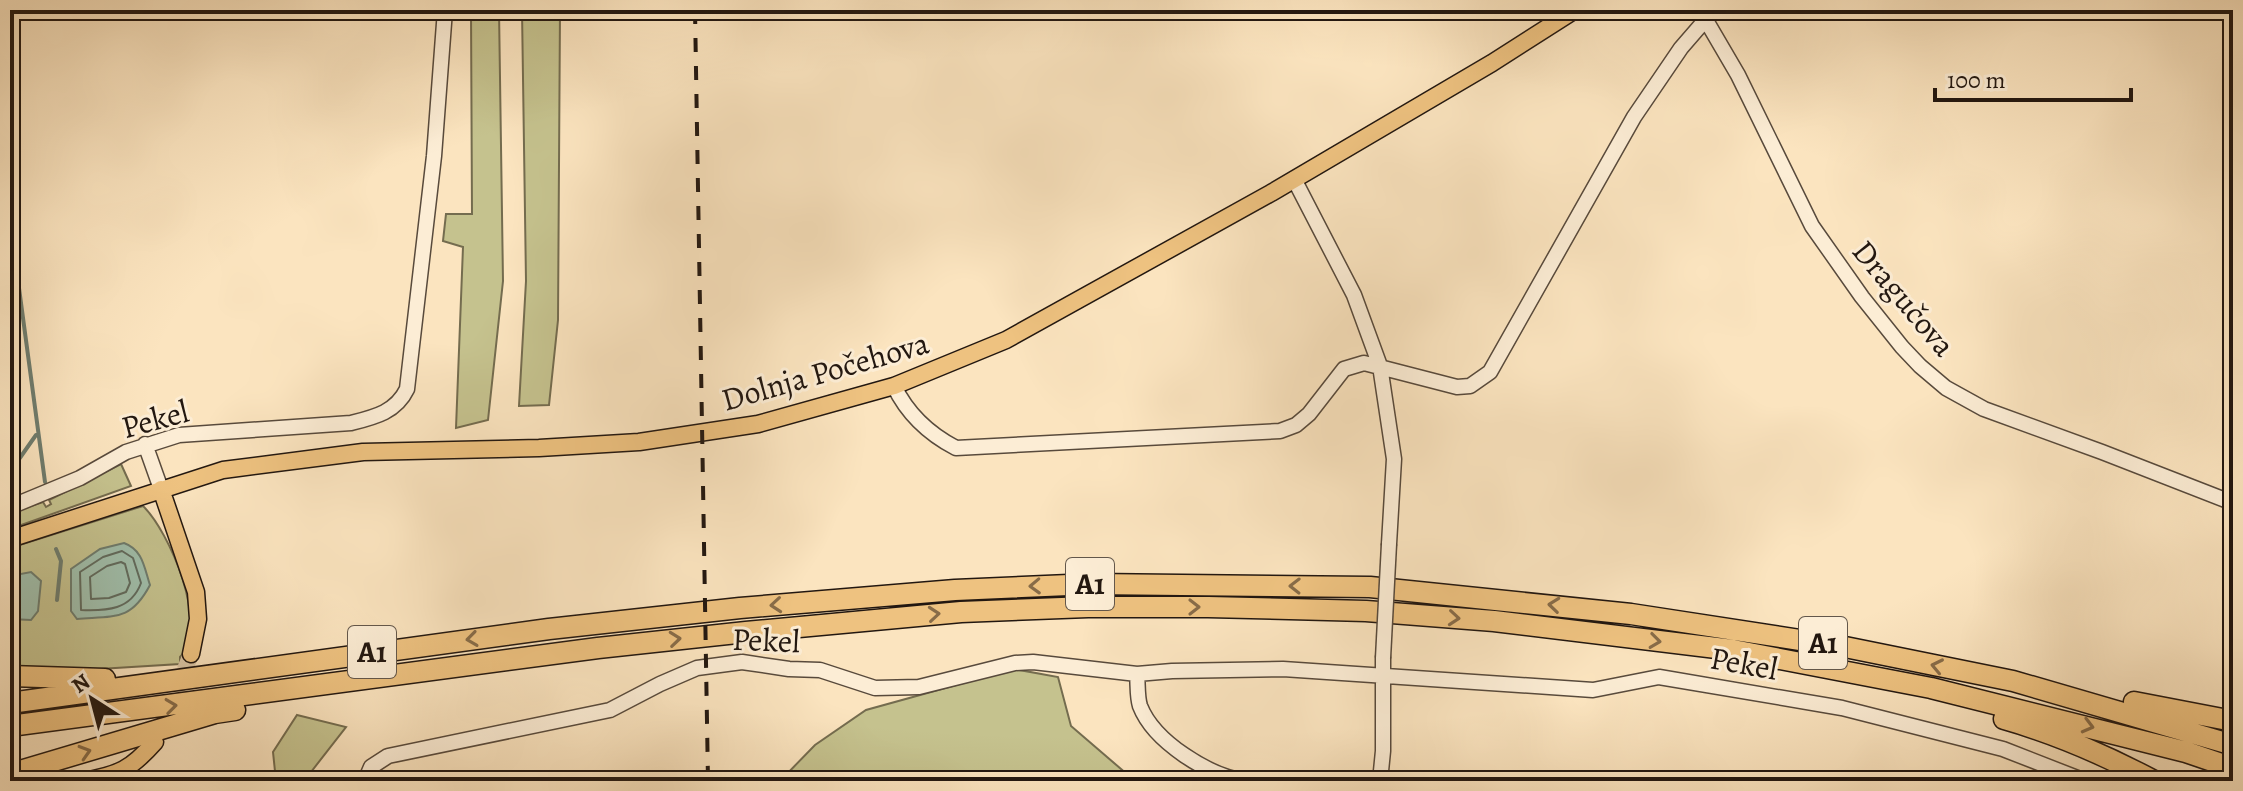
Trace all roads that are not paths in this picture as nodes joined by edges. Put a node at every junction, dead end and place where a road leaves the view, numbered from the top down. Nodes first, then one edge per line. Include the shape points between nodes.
1 (445, 10) edge
2 (1575, 10) edge
3 (1704, 14) edge
4 (1294, 179) junction
5 (1380, 366) junction
6 (894, 386) junction
7 (145, 444) junction
8 (161, 489) junction
9 (2233, 503) edge
10 (10, 507) edge
11 (10, 539) edge
12 (191, 654) tunnel mouth
13 (1137, 674) junction
14 (10, 676) edge
15 (196, 676) junction
16 (1383, 677) junction
17 (2013, 681) junction
18 (306, 688) junction
19 (1931, 688) junction
20 (10, 703) edge
21 (2233, 721) edge
22 (10, 726) edge
23 (155, 742) tunnel mouth
24 (2233, 745) edge
25 (2233, 768) edge
26 (10, 774) edge
27 (83, 781) edge
28 (365, 781) edge
29 (1245, 781) edge
30 (1380, 781) edge
31 (2085, 781) edge
32 (2154, 781) edge

1 - 7 street, Pekel via 407,389 399,404 351,423 179,435
2 - 4 main road, Dolnja Počehova
3 - 5 street via 1634,117 1490,372 1470,386 1457,387
3 - 9 street, Dragučova via 1812,226 1920,366 1984,409
4 - 5 street via 1354,295
4 - 6 main road, Dolnja Počehova via 1006,340
5 - 6 street via 1364,363 1344,369 1309,414 1280,431 956,448 917,420
5 - 16 street, bridge via 1394,459
6 - 8 main road, Dolnja Počehova via 796,415 698,434 580,446 363,452 223,470
7 - 8 street
7 - 10 street, Pekel
8 - 11 main road, Dolnja Počehova
8 - 12 main road via 196,592 198,619
13 - 16 street, Pekel via 1283,669
13 - 28 street, Pekel via 1024,662 919,687 875,688 820,670 742,662 697,668 610,710 388,756 371,767
13 - 29 street via 1140,706 1163,738 1199,765
14 - 15 highway via 100,680 176,671
17 -> 15 highway, A1 via 1737,628 1600,610 1370,587 1092,584 740,608
15 - 20 highway, A1
16 - 30 street
16 - 31 street, Pekel via 1593,690 1659,677 1857,712 2003,749
17 - 21 highway via 2039,678
17 - 24 highway, A1
18 -> 19 highway, A1 via 598,648 961,612 1088,607 1366,611 1494,621 1733,650
22 -> 18 highway, A1
26 -> 18 highway via 215,713 278,704
19 -> 25 highway, A1
19 - 32 highway via 1955,704 2050,732
23 - 27 main road via 119,773

